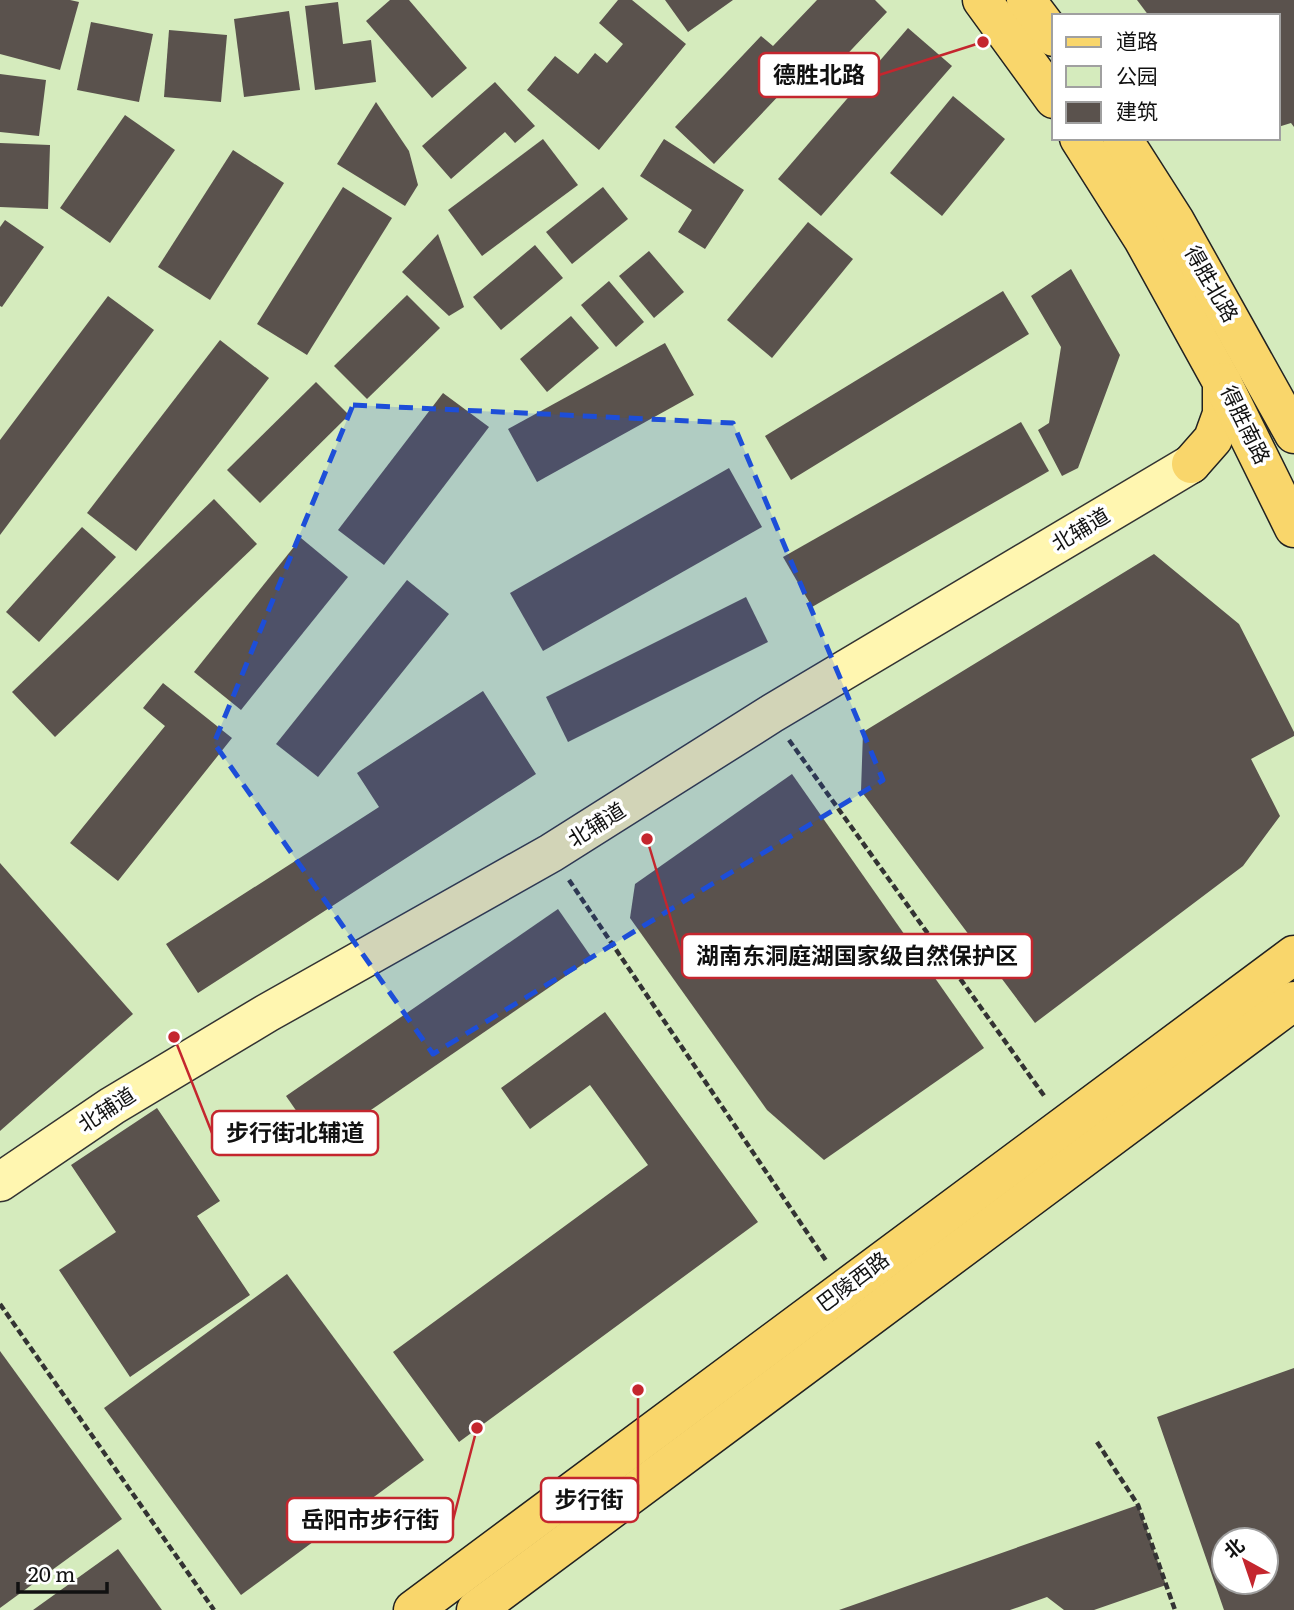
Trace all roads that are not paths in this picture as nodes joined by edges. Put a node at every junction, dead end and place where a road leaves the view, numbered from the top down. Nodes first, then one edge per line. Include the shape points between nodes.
1 (982, 0) edge
2 (1026, 0) edge
3 (1052, 34) edge
4 (1052, 96) edge
5 (1080, 140) edge
6 (1123, 140) edge
7 (1229, 316) junction
8 (1222, 382) junction
9 (1294, 433) edge
10 (1191, 464) junction
11 (1285, 492) edge
12 (1294, 528) edge
13 (1294, 955) edge
14 (1294, 1001) edge
15 (0, 1182) edge
16 (413, 1610) edge
17 (475, 1610) edge

1 - 4 main road
2 - 3 main road
5 - 8 main road via 1143,239
6 - 7 main road, 得胜北路
7 - 8 main road, 得胜南路
7 - 9 main road, 得胜北路
8 - 10 main road via 1222,414 1213,439
8 - 11 main road, 得胜南路
10 - 11 main road via 1222,462
10 - 15 main road, 北辅道 via 771,714 551,853 159,1077
11 - 12 main road, 得胜南路
13 - 16 main road, 巴陵西路
14 - 17 main road, 巴陵西路

